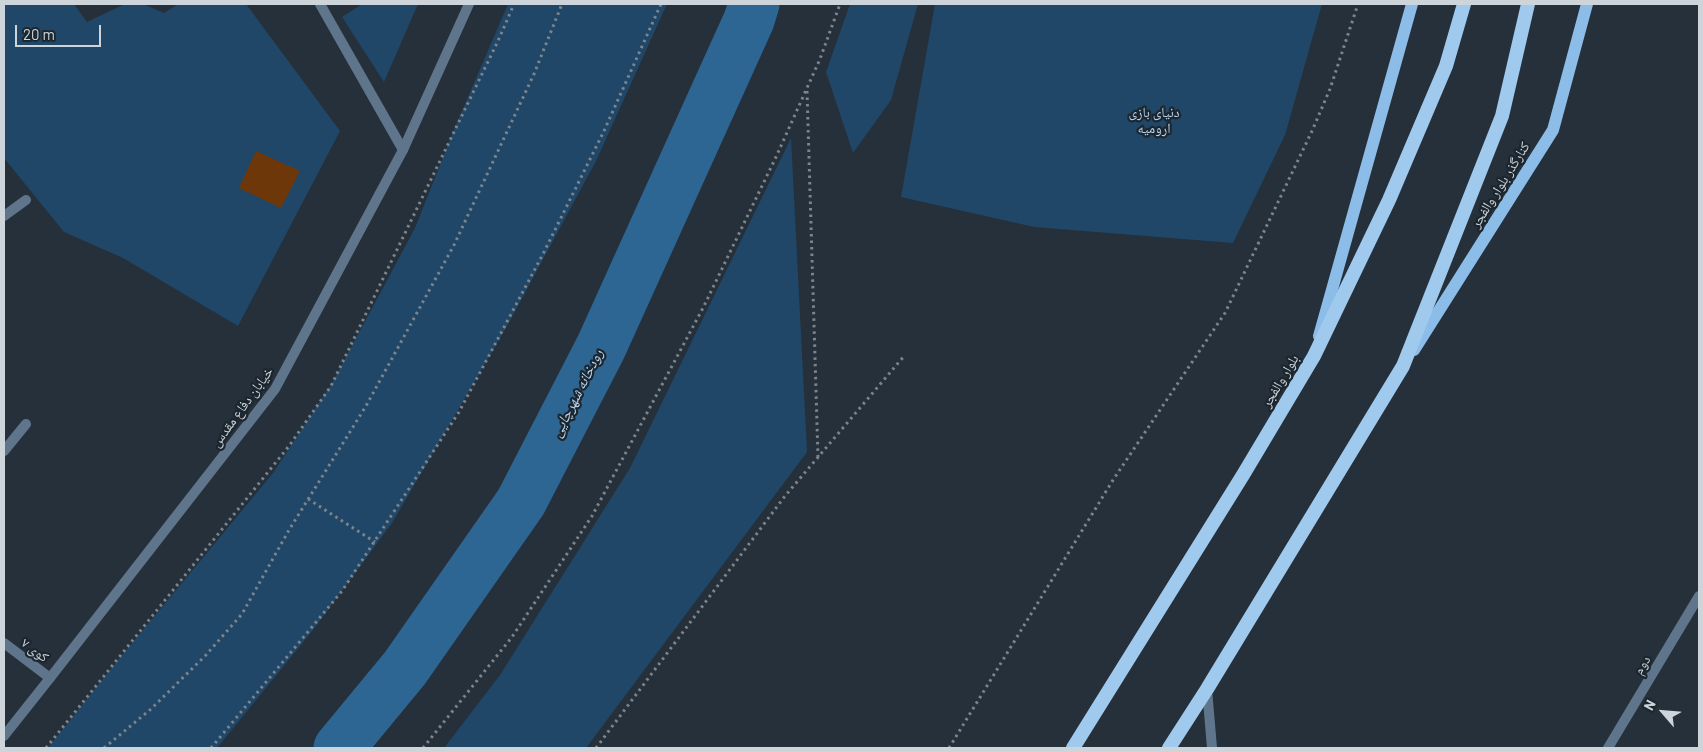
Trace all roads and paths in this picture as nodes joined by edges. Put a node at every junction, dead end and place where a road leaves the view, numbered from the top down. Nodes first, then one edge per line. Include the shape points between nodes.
1 (320, 4) edge
2 (469, 4) edge
3 (514, 4) edge
4 (562, 4) edge
5 (661, 4) edge
6 (840, 4) edge
7 (1358, 4) edge
8 (1412, 4) edge
9 (1464, 4) edge
10 (1528, 4) edge
11 (1587, 4) edge
12 (807, 89) junction
13 (403, 150) junction
14 (26, 200) dead end
15 (4, 216) edge
16 (905, 355) dead end
17 (1314, 356) junction
18 (1403, 366) junction
19 (26, 424) dead end
20 (4, 451) edge
21 (818, 458) junction
22 (308, 498) junction
23 (374, 542) junction
24 (1699, 596) edge
25 (4, 643) edge
26 (50, 678) junction
27 (1207, 690) junction
28 (4, 736) edge
29 (46, 748) edge
30 (104, 748) edge
31 (211, 748) edge
32 (423, 748) edge
33 (596, 748) edge
34 (949, 748) edge
35 (1073, 748) edge
36 (1169, 748) edge
37 (1212, 748) edge
38 (1608, 748) edge

1 - 13 street
2 - 13 street, خیابان دفاع مقدس
3 - 29 path via 331,386 289,446
4 - 22 path via 534,74 454,245 366,406
5 - 23 path via 544,252 459,412
6 - 12 path
7 - 34 path via 1330,89 1312,131 1225,313 1113,480
8 - 17 main road
9 - 17 highway, بلوار والفجر via 1446,66 1393,191
10 - 18 highway via 1502,116
11 - 18 main road, کنارگذر بلوار والفجر via 1553,130
12 - 21 path
12 - 32 path via 704,306 592,516 512,637
13 - 26 street, خیابان دفاع مقدس via 275,389
14 - 15 street
16 - 21 path
17 - 35 highway, بلوار والفجر
18 - 27 highway
19 - 20 street
21 - 33 path
22 - 23 path
22 - 30 path via 242,614 151,709
23 - 31 path via 342,592
24 - 38 street, دوم
25 - 26 street, کوی ۷
26 - 28 street, خیابان دفاع مقدس
27 - 36 highway
27 - 37 street

